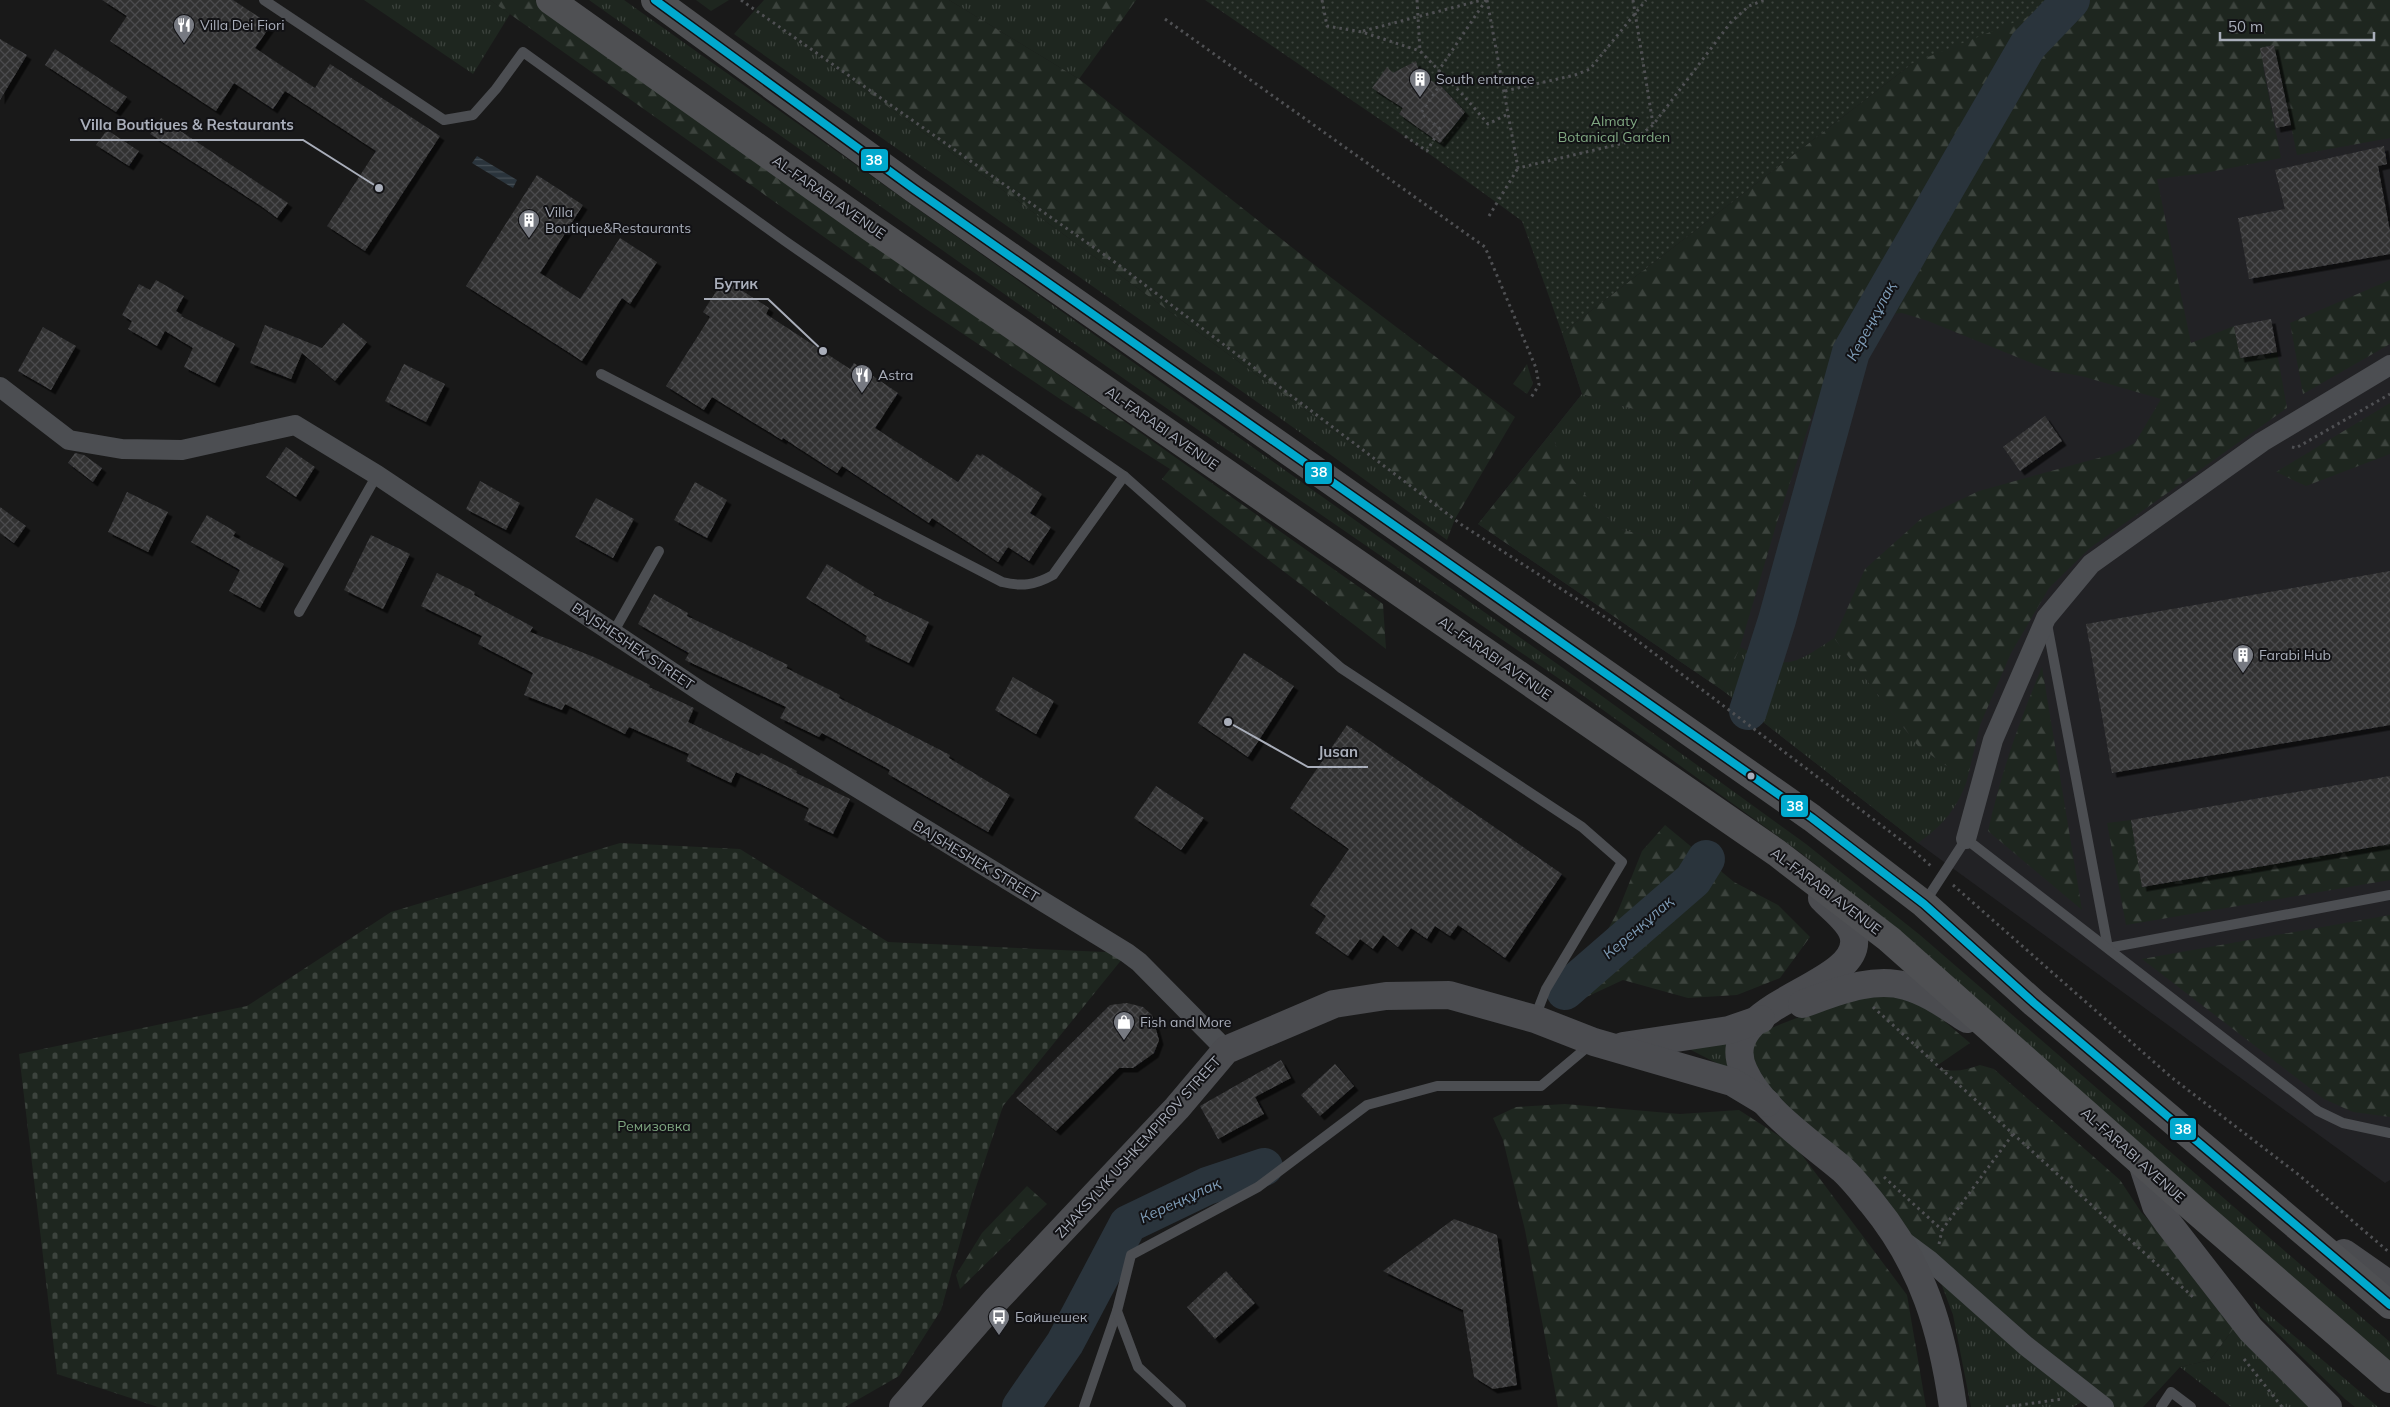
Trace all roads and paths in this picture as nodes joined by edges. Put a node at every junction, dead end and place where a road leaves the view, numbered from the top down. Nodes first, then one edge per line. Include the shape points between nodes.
1 (264, 0) edge
2 (550, 0) edge
3 (655, 0) edge
4 (741, 0) edge
5 (1322, 0) edge
6 (1417, 0) edge
7 (1482, 0) edge
8 (1487, 0) edge
9 (1632, 0) edge
10 (1646, 0) edge
11 (1764, 0) edge
12 (1635, 14) junction
13 (1418, 17) junction
14 (1165, 19) dead end
15 (1362, 32) junction
16 (1420, 51) junction
17 (1439, 70) junction
18 (1505, 91) junction
19 (1508, 114) junction
20 (1653, 125) junction
21 (1406, 136) dead end
22 (1518, 168) junction
23 (1489, 216) dead end
24 (2390, 366) edge
25 (602, 374) dead end
26 (0, 387) edge
27 (1530, 399) dead end
28 (377, 475) junction
29 (1124, 476) junction
30 (659, 551) dead end
31 (299, 612) dead end
32 (2046, 618) junction
33 (613, 633) junction
34 (1966, 839) junction
35 (1777, 852) junction
36 (1943, 876) junction
37 (2390, 895) edge
38 (1924, 904) junction
39 (2108, 948) junction
40 (1868, 1002) dead end
41 (1535, 1019) junction
42 (1754, 1021) junction
43 (1724, 1031) junction
44 (1604, 1044) junction
45 (1226, 1050) junction
46 (2017, 1052) junction
47 (1739, 1060) junction
48 (1767, 1103) junction
49 (2390, 1133) edge
50 (2013, 1134) junction
51 (2142, 1163) junction
52 (1882, 1176) dead end
53 (2251, 1187) junction
54 (1900, 1239) junction
55 (2390, 1253) edge
56 (2390, 1285) edge
57 (2196, 1300) dead end
58 (2390, 1305) edge
59 (1118, 1311) junction
60 (2241, 1354) dead end
61 (2390, 1379) edge
62 (2097, 1401) edge
63 (903, 1404) edge
64 (1084, 1407) edge
65 (1181, 1407) edge
66 (1953, 1407) edge
67 (2006, 1407) edge
68 (2161, 1407) edge
69 (2191, 1407) edge
70 (2282, 1407) edge
71 (2328, 1407) edge

1 - 29 lane via 444,120 473,115 522,52 785,241
2 - 35 main road, AL-FARABI AVENUE via 887,238
3 - 38 main road via 914,189 1761,780
4 - 36 path via 1116,264 1462,525 1614,623 1906,844
5 - 15 path via 1327,26
6 - 13 path
7 - 13 path
8 - 17 path
8 - 18 path
9 - 12 path
10 - 12 path
11 - 20 path via 1749,6 1731,22
12 - 18 path via 1590,69
12 - 20 path
13 - 15 path
13 - 16 path
14 - 27 path via 1485,247 1536,368 1539,385
15 - 16 path
16 - 17 path
17 - 19 path via 1488,124
17 - 21 path via 1440,85 1420,113 1440,129 1438,134 1427,151
18 - 19 path
19 - 22 path
20 - 22 path via 1633,141
22 - 23 path
24 - 32 street via 2262,442 2091,564
25 - 29 lane via 1002,582 1018,586 1037,584 1053,575
26 - 28 street, BAJSHESHEK STREET via 69,440 122,449 182,450 294,425
28 - 31 lane
28 - 33 street, BAJSHESHEK STREET
29 - 41 lane via 1341,668 1582,827 1622,862 1546,990
30 - 33 lane
32 - 34 street via 1993,740
32 - 39 lane
33 - 45 street, BAJSHESHEK STREET via 703,693 1126,953 1139,962
34 - 36 lane
34 - 39 lane
35 - 42 street via 1848,925 1854,945 1847,962 1836,971
35 - 46 main road, AL-FARABI AVENUE via 1890,939
36 - 38 lane
36 - 55 path via 2171,1077 2299,1175
37 - 39 lane
38 - 53 main road via 2034,1003
39 - 49 lane via 2318,1111 2343,1123
40 - 50 path
41 - 44 street, ZHAKSYLYK USHKEMPIROV STREET
41 - 45 street, ZHAKSYLYK USHKEMPIROV STREET via 1449,995 1386,996 1334,1004
42 - 43 street, ZHAKSYLYK USHKEMPIROV STREET
42 - 46 street via 1852,987 1884,983 1905,985 1938,1000
42 - 47 street via 1742,1040
43 - 44 street, ZHAKSYLYK USHKEMPIROV STREET
43 - 47 street
44 - 48 street via 1732,1082
44 - 59 lane via 1541,1086 1437,1086 1367,1105 1258,1187 1131,1256
45 - 63 street, ZHAKSYLYK USHKEMPIROV STREET via 1177,1108
46 - 51 main road, AL-FARABI AVENUE
47 - 48 street via 1747,1077
48 - 54 street via 1844,1171
50 - 52 path via 1942,1230
50 - 57 path
51 - 61 main road, AL-FARABI AVENUE
51 - 71 street via 2156,1206 2168,1223 2251,1330
53 - 56 street
53 - 58 main road
54 - 62 street via 1929,1260 2026,1346
54 - 66 street via 1933,1310 1947,1364
59 - 64 lane
59 - 65 lane via 1138,1367
60 - 70 path
62 - 67 path
68 - 69 lane via 2171,1392

